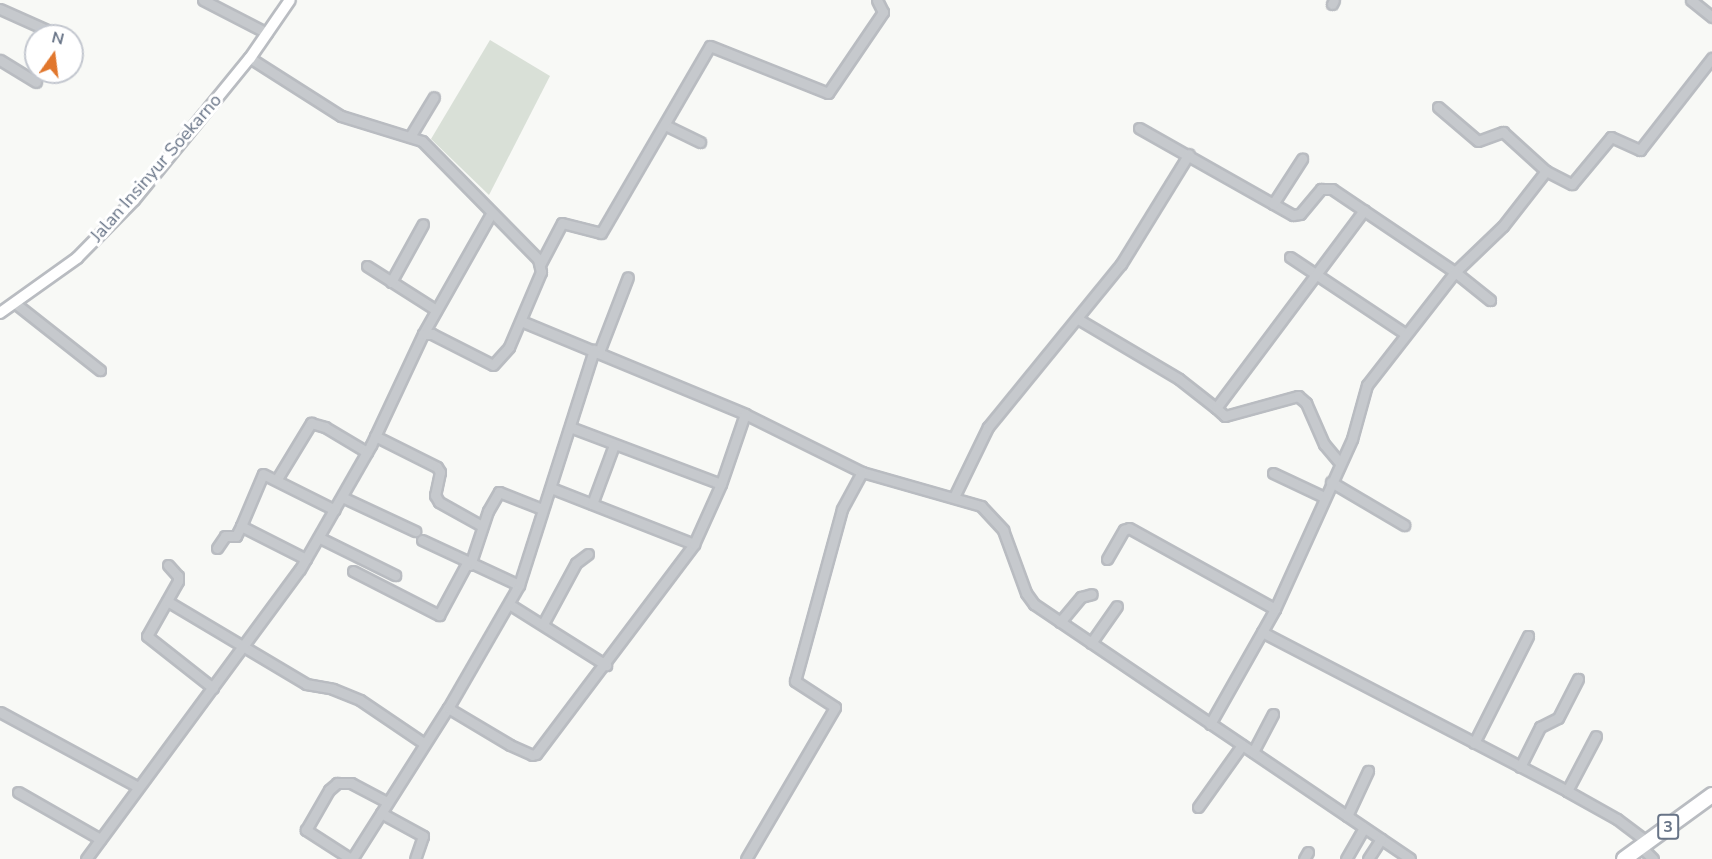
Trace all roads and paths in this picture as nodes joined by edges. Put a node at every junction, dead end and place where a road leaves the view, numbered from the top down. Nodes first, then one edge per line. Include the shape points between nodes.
1 (203, 0) edge
2 (290, 0) edge
3 (877, 0) edge
4 (1691, 0) edge
5 (0, 9) edge
6 (1712, 17) edge
7 (33, 24) edge
8 (267, 33) junction
9 (250, 58) junction
10 (1712, 58) edge
11 (0, 60) edge
12 (24, 75) edge
13 (434, 97) dead end
14 (1438, 107) dead end
15 (666, 125) junction
16 (1139, 128) dead end
17 (411, 135) junction
18 (700, 142) dead end
19 (1190, 154) junction
20 (1302, 159) dead end
21 (1546, 171) junction
22 (1273, 204) junction
23 (1364, 210) junction
24 (490, 213) junction
25 (423, 224) dead end
26 (1290, 257) dead end
27 (541, 263) junction
28 (367, 266) dead end
29 (1455, 272) junction
30 (1317, 275) junction
31 (628, 277) dead end
32 (391, 282) junction
33 (1490, 300) dead end
34 (16, 304) junction
35 (436, 310) junction
36 (0, 313) edge
37 (1078, 319) junction
38 (521, 321) junction
39 (423, 334) junction
40 (1406, 334) junction
41 (597, 351) junction
42 (100, 370) dead end
43 (1216, 408) junction
44 (745, 414) junction
45 (570, 427) junction
46 (375, 436) junction
47 (614, 445) junction
48 (367, 452) junction
49 (1340, 463) junction
50 (862, 472) junction
51 (1273, 473) dead end
52 (277, 479) junction
53 (1331, 483) junction
54 (720, 484) junction
55 (551, 488) junction
56 (342, 497) junction
57 (954, 497) junction
58 (1324, 497) junction
59 (592, 504) junction
60 (542, 509) junction
61 (335, 510) junction
62 (1404, 525) dead end
63 (242, 526) junction
64 (482, 526) junction
65 (415, 531) dead end
66 (320, 538) junction
67 (422, 540) dead end
68 (694, 544) junction
69 (217, 548) dead end
70 (588, 554) dead end
71 (1107, 558) dead end
72 (306, 559) junction
73 (469, 564) junction
74 (168, 565) dead end
75 (353, 571) dead end
76 (395, 575) dead end
77 (519, 585) junction
78 (1092, 594) dead end
79 (166, 601) junction
80 (509, 603) junction
81 (1117, 606) dead end
82 (1275, 609) junction
83 (1060, 622) junction
84 (543, 624) junction
85 (1262, 632) junction
86 (1528, 636) dead end
87 (1091, 642) junction
88 (246, 646) junction
89 (606, 665) junction
90 (1578, 679) dead end
91 (213, 688) junction
92 (448, 708) junction
93 (0, 712) edge
94 (1273, 714) dead end
95 (1210, 724) junction
96 (1596, 736) dead end
97 (1474, 743) junction
98 (425, 744) junction
99 (1242, 745) junction
100 (1253, 752) junction
101 (1520, 767) junction
102 (1368, 771) dead end
103 (138, 786) junction
104 (1567, 791) junction
105 (18, 792) dead end
106 (1712, 795) edge
107 (387, 802) junction
108 (1198, 807) dead end
109 (381, 813) junction
110 (1347, 816) junction
111 (1364, 828) junction
112 (1358, 838) junction
113 (100, 839) junction
114 (1381, 839) junction
115 (1644, 844) junction
116 (1375, 849) junction
117 (86, 859) edge
118 (352, 859) edge
119 (415, 859) edge
120 (746, 859) edge
121 (1346, 859) edge
122 (1368, 859) edge
123 (1410, 859) edge
124 (1624, 859) edge
125 (1653, 859) edge

1 - 8 street
2 - 8 main road, Jalan Insinyur Soekarno
3 - 15 street via 883,12 831,92 822,92 713,45
4 - 6 street
5 - 7 street
8 - 9 main road, Jalan Insinyur Soekarno
9 - 17 street via 341,116
9 - 34 main road, Jalan Insinyur Soekarno via 134,200 77,258
10 - 21 street via 1639,150 1613,136 1572,184
11 - 12 street
13 - 17 street
14 - 21 street via 1478,141 1503,132
15 - 18 street
15 - 27 street via 602,233 562,223
16 - 19 street
17 - 24 street via 431,148
19 - 22 street
19 - 37 street via 1136,243
20 - 22 street
21 - 29 street via 1503,226
22 - 23 street via 1298,216 1321,189 1329,188
23 - 29 street
23 - 30 street
24 - 27 street
24 - 35 street
25 - 32 street
26 - 30 street
27 - 38 street
28 - 32 street
29 - 33 street
29 - 40 street
30 - 40 street
30 - 43 street
31 - 41 street
32 - 35 street
34 - 36 main road, Jalan Insinyur Soekarno
34 - 42 street
35 - 39 street
37 - 43 street via 1179,379
37 - 57 street via 988,427
38 - 39 street via 502,358 490,366 432,334
38 - 41 street
39 - 46 street
40 - 49 street via 1367,385 1354,432
41 - 44 street
41 - 45 street
43 - 49 street via 1225,416 1292,397 1302,398 1316,431
44 - 50 street
44 - 54 street
45 - 47 street
45 - 55 street
46 - 48 street
46 - 64 street via 437,467 440,472 435,495 439,502
47 - 54 street
47 - 59 street
48 - 52 street via 311,423
48 - 56 street
49 - 53 street
50 - 57 street
50 - 120 street via 842,509 795,681 836,707
51 - 58 street
52 - 61 street
52 - 63 street via 263,474
53 - 58 street
53 - 62 street
54 - 68 street
55 - 59 street
55 - 60 street
56 - 61 street
56 - 65 street
57 - 83 street via 981,506 992,516 1008,540 1030,598
58 - 82 street
59 - 68 street
60 - 64 street via 499,492
60 - 77 street
61 - 66 street
63 - 69 street via 236,536 225,536
63 - 72 street
64 - 73 street
66 - 72 street
66 - 76 street
67 - 73 street
68 - 89 street
70 - 84 street via 576,563
71 - 82 street via 1129,528
72 - 88 street
73 - 75 street via 439,615
73 - 77 street
74 - 79 street via 178,579
77 - 80 street
78 - 83 street via 1081,597
79 - 88 street
79 - 91 street via 147,636
80 - 84 street
80 - 92 street
81 - 87 street
82 - 85 street
83 - 87 street
84 - 89 street
85 - 95 street
85 - 97 street
86 - 97 street
87 - 95 street
88 - 91 street
88 - 98 street via 306,684 333,688 360,700
89 - 92 street via 534,755
90 - 101 street via 1557,720 1540,727
91 - 103 street
92 - 98 street
93 - 103 street
94 - 100 street
95 - 99 street
96 - 104 street
97 - 101 street
98 - 107 street
99 - 100 street
99 - 108 street
100 - 110 street
101 - 104 street
102 - 110 street
103 - 113 street
104 - 115 street via 1617,819
105 - 113 street
106 - 115 highway, 3
107 - 109 street
107 - 118 street via 351,783 337,783 329,790 306,830
109 - 118 street
109 - 119 street via 423,836
110 - 111 street
111 - 112 street
111 - 114 street
112 - 116 street
112 - 121 street
113 - 117 street
114 - 116 street
114 - 123 street
115 - 124 highway, 3
115 - 125 street
116 - 122 street

